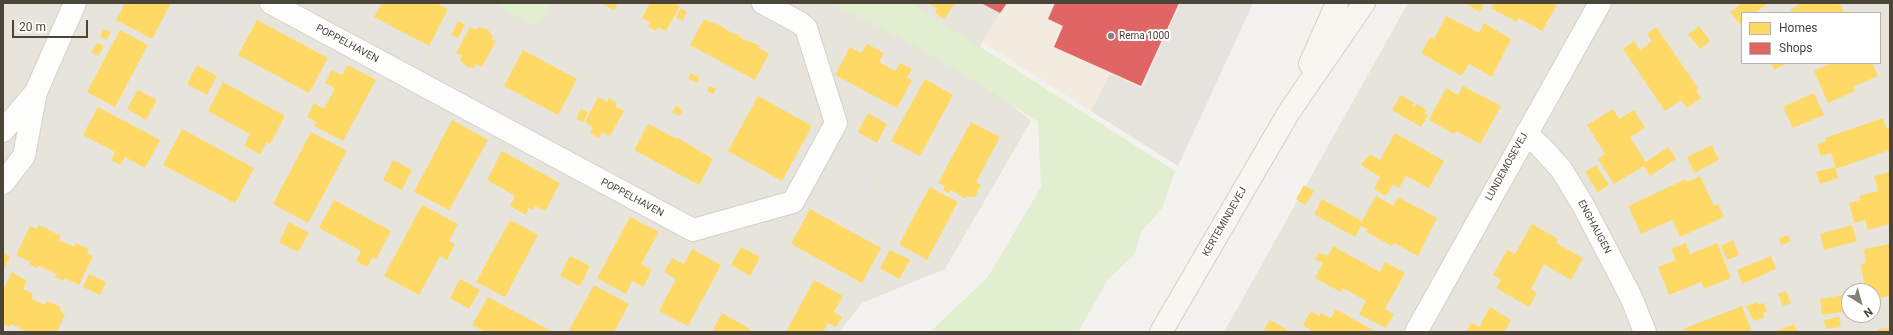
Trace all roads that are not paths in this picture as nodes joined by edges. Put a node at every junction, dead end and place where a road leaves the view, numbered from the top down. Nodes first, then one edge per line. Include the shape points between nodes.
1 (75, 3) edge
2 (270, 3) edge
3 (763, 3) edge
4 (1337, 3) edge
5 (1364, 3) edge
6 (1600, 3) edge
7 (36, 92) junction
8 (1289, 112) junction
9 (3, 132) edge
10 (1526, 134) junction
11 (3, 182) edge
12 (1161, 332) edge
13 (1416, 332) edge
14 (1645, 332) edge

1 - 7 street
2 - 3 street, POPPELHAVEN via 693,230 793,202 836,123 806,28 800,22
4 - 8 main road, KERTEMINDEVEJ
5 - 8 main road, KERTEMINDEVEJ
6 - 10 street, LUNDEMOSEVEJ
7 - 9 street
7 - 11 street via 24,156
8 - 12 main road, KERTEMINDEVEJ
10 - 13 street, LUNDEMOSEVEJ
10 - 14 street, ENGHAUGEN via 1561,169 1583,205 1631,297

